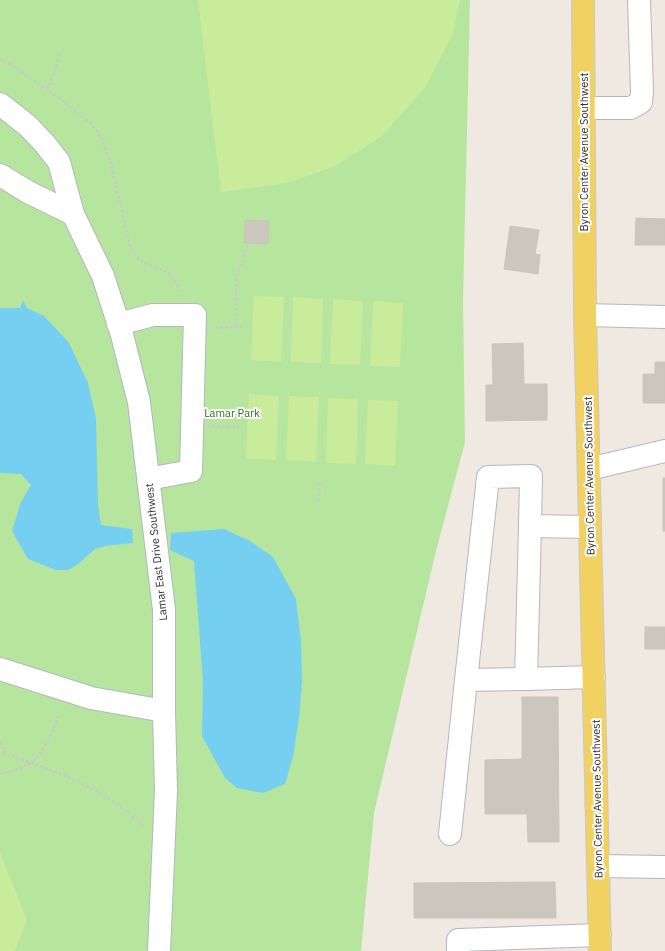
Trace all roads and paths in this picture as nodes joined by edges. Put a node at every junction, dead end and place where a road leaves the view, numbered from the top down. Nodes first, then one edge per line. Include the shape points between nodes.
1 (583, 0) edge
2 (639, 0) edge
3 (60, 51) dead end
4 (0, 58) edge
5 (47, 90) junction
6 (0, 104) edge
7 (584, 108) junction
8 (0, 175) edge
9 (73, 214) junction
10 (248, 243) dead end
11 (178, 315) junction
12 (585, 315) junction
13 (665, 317) edge
14 (118, 324) junction
15 (234, 327) junction
16 (243, 327) dead end
17 (194, 329) junction
18 (192, 425) junction
19 (239, 427) dead end
20 (665, 451) edge
21 (589, 469) junction
22 (148, 479) junction
23 (320, 481) dead end
24 (319, 501) dead end
25 (530, 526) junction
26 (590, 527) junction
27 (0, 669) edge
28 (594, 677) junction
29 (526, 679) junction
30 (466, 680) junction
31 (164, 711) junction
32 (59, 714) dead end
33 (0, 742) edge
34 (31, 762) junction
35 (0, 774) edge
36 (450, 834) dead end
37 (163, 845) junction
38 (598, 866) junction
39 (665, 867) edge
40 (600, 943) edge
41 (159, 951) edge
42 (458, 951) edge

1 - 7 main road, Byron Center Avenue Southwest
2 - 7 street via 641,102 631,108
3 - 5 path
4 - 5 path
5 - 11 path via 89,122 103,141 115,177 129,243 137,258 165,271 177,281
6 - 9 street, Lamar East Drive Southwest via 28,126 59,162
7 - 12 main road, Byron Center Avenue Southwest
8 - 9 street
9 - 14 street, Lamar East Drive Southwest via 103,276
10 - 15 path via 237,277
11 - 14 street via 153,315
11 - 17 street via 195,315
12 - 13 street
12 - 21 main road, Byron Center Avenue Southwest
14 - 22 street, Lamar East Drive Southwest via 139,402
15 - 16 path
15 - 17 path
17 - 18 street
18 - 19 path
18 - 22 street via 191,471
20 - 21 street
21 - 26 main road, Byron Center Avenue Southwest
22 - 31 street, Lamar East Drive Southwest via 164,610
23 - 24 path
25 - 26 street
25 - 29 street
25 - 30 street via 531,476 488,477
26 - 28 main road, Byron Center Avenue Southwest
27 - 31 street via 91,698
28 - 29 street
28 - 38 main road, Byron Center Avenue Southwest
29 - 30 street
30 - 36 street
31 - 37 street, Lamar East Drive Southwest via 166,791
32 - 34 path via 46,744
33 - 34 path via 5,754
34 - 35 path
34 - 37 path via 74,780 115,803
37 - 41 street, Lamar East Drive Southwest
38 - 39 street
38 - 40 main road, Byron Center Avenue Southwest
40 - 42 street via 458,940

